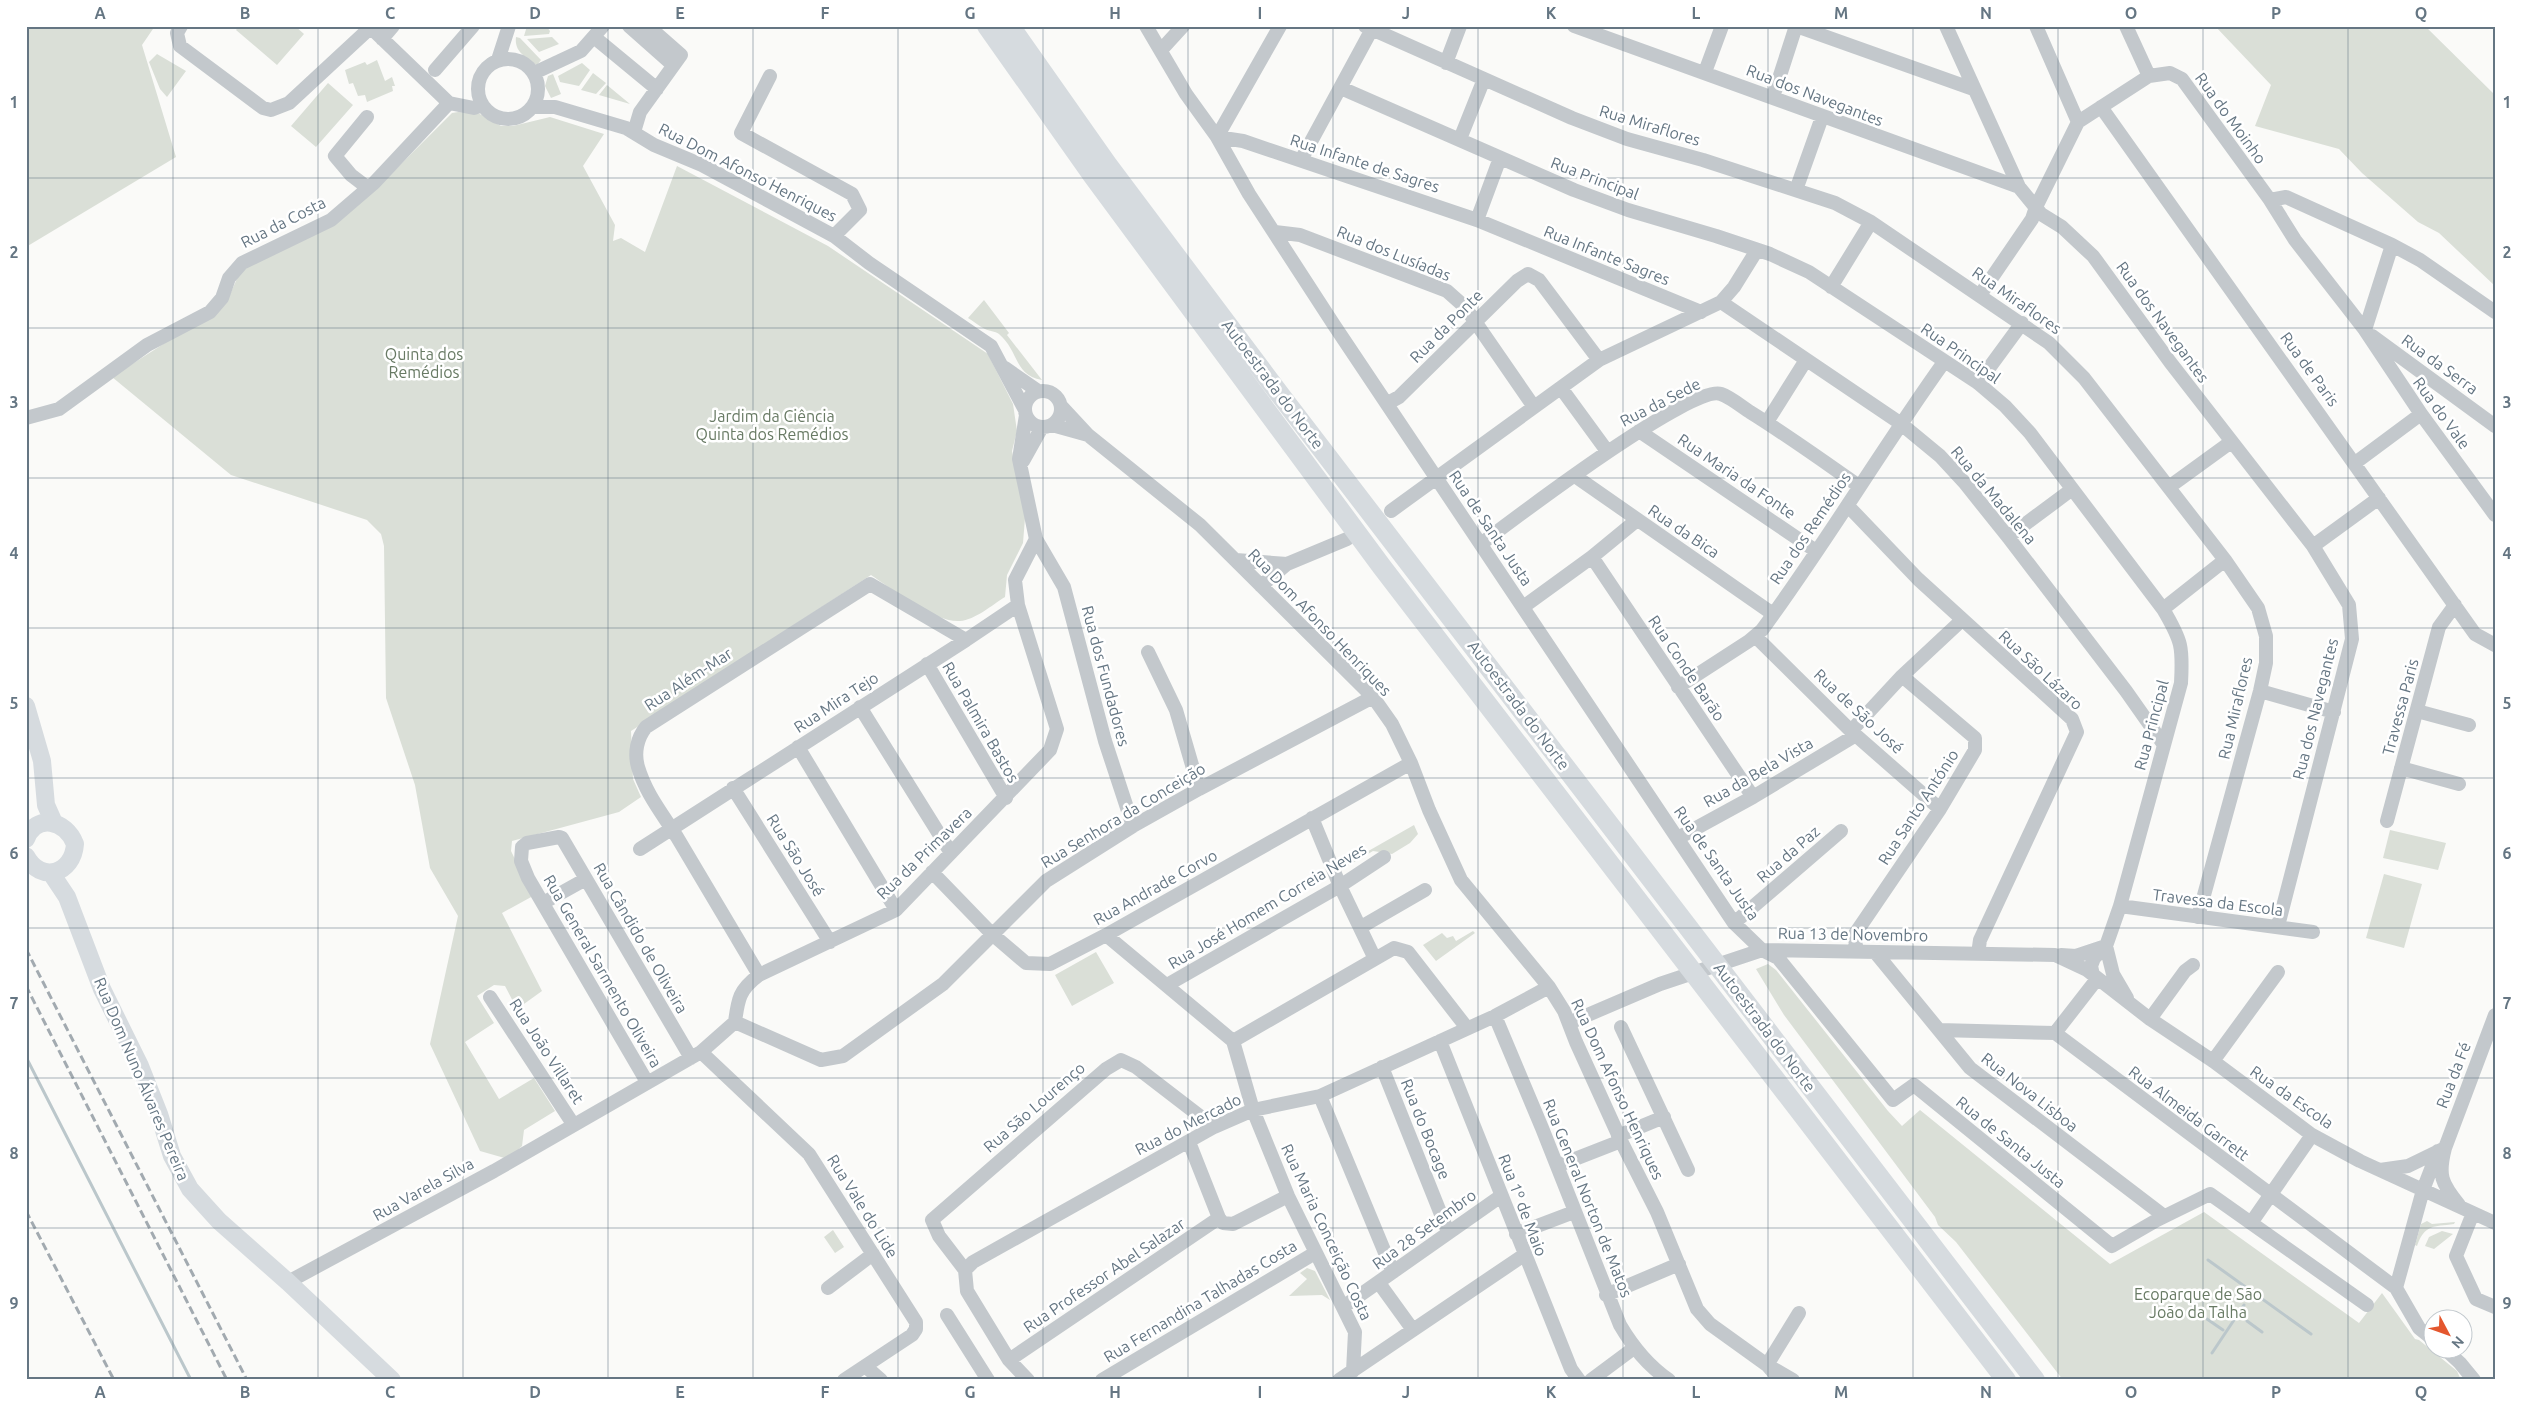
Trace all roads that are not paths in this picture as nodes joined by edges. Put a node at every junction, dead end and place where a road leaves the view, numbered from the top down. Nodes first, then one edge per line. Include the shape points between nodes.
1 (181, 26) edge
2 (393, 26) edge
3 (473, 26) edge
4 (629, 26) edge
5 (648, 26) edge
6 (987, 26) edge
7 (1010, 26) edge
8 (1146, 26) edge
9 (1183, 26) edge
10 (1280, 26) edge
11 (1460, 26) edge
12 (1574, 26) edge
13 (1722, 26) edge
14 (1796, 26) edge
15 (1946, 26) edge
16 (2036, 26) edge
17 (2126, 26) edge
18 (367, 27) edge
19 (1368, 28) edge
20 (507, 30) edge
21 (598, 31) edge
22 (382, 39) junction
23 (1162, 49) junction
24 (514, 59) junction
25 (498, 60) junction
26 (677, 60) junction
27 (1446, 62) junction
28 (434, 70) dead end
29 (1705, 72) junction
30 (534, 73) junction
31 (770, 76) dead end
32 (2149, 76) junction
33 (1484, 79) junction
34 (1340, 88) junction
35 (1973, 88) junction
36 (657, 89) junction
37 (478, 92) junction
38 (1773, 97) junction
39 (535, 101) junction
40 (453, 104) junction
41 (482, 105) junction
42 (2101, 107) junction
43 (367, 117) dead end
44 (1822, 117) junction
45 (2078, 122) junction
46 (634, 132) junction
47 (1217, 137) junction
48 (1460, 139) junction
49 (1500, 158) junction
50 (1301, 160) junction
51 (2019, 187) junction
52 (368, 188) junction
53 (1796, 190) junction
54 (2270, 200) junction
55 (2036, 207) junction
56 (1477, 220) junction
57 (1870, 222) junction
58 (1500, 230) joint
59 (1275, 232) junction
60 (834, 236) junction
61 (2392, 245) junction
62 (1757, 250) junction
63 (1831, 287) junction
64 (1980, 294) junction
65 (1721, 302) junction
66 (1701, 312) junction
67 (2495, 312) edge
68 (1476, 322) junction
69 (2022, 323) junction
70 (2365, 330) junction
71 (1599, 360) junction
72 (1806, 360) junction
73 (1944, 362) junction
74 (1004, 368) junction
75 (1978, 383) junction
76 (1561, 388) junction
77 (1038, 391) junction
78 (1388, 403) junction
79 (1062, 407) junction
80 (1534, 407) junction
81 (1025, 413) junction
82 (2421, 414) junction
83 (26, 418) edge
84 (1767, 422) junction
85 (1900, 424) junction
86 (1047, 426) junction
87 (2495, 426) edge
88 (1638, 431) junction
89 (1088, 435) junction
90 (2231, 442) junction
91 (1607, 451) junction
92 (2355, 462) junction
93 (1021, 467) junction
94 (1575, 476) junction
95 (1436, 478) junction
96 (1860, 486) junction
97 (2169, 487) junction
98 (2071, 490) junction
99 (2379, 498) junction
100 (1848, 506) junction
101 (1391, 511) dead end
102 (2495, 514) edge
103 (1636, 520) junction
104 (2008, 537) junction
105 (1036, 539) junction
106 (1347, 539) dead end
107 (1482, 543) junction
108 (2313, 546) junction
109 (1816, 550) junction
110 (1592, 558) junction
111 (1236, 560) junction
112 (2225, 560) junction
113 (1287, 564) junction
114 (1261, 586) junction
115 (1018, 605) junction
116 (2455, 605) junction
117 (1523, 607) junction
118 (2163, 609) junction
119 (1773, 614) junction
120 (1962, 620) junction
121 (1755, 636) junction
122 (966, 640) junction
123 (2495, 645) edge
124 (1148, 652) dead end
125 (927, 664) junction
126 (1902, 676) junction
127 (1678, 687) junction
128 (2260, 691) junction
129 (1373, 697) junction
130 (26, 706) edge
131 (860, 707) junction
132 (2417, 711) junction
133 (2334, 712) junction
134 (2469, 725) dead end
135 (1854, 733) junction
136 (2164, 745) junction
137 (798, 747) junction
138 (1411, 763) junction
139 (2402, 768) junction
140 (2458, 784) dead end
141 (733, 788) junction
142 (1199, 788) junction
143 (1753, 797) junction
144 (1006, 798) junction
145 (1940, 809) junction
146 (1312, 818) junction
147 (2387, 821) dead end
148 (1133, 826) junction
149 (671, 827) junction
150 (35, 831) edge
151 (1841, 831) dead end
152 (559, 837) joint
153 (1678, 838) junction
154 (640, 849) dead end
155 (951, 852) junction
156 (26, 856) edge
157 (1384, 857) dead end
158 (68, 865) junction
159 (932, 872) junction
160 (51, 873) junction
161 (586, 879) junction
162 (1340, 886) junction
163 (1425, 890) dead end
164 (67, 897) junction
165 (543, 903) junction
166 (2120, 906) junction
167 (896, 910) junction
168 (2198, 917) junction
169 (1734, 923) junction
170 (2278, 926) junction
171 (1361, 927) junction
172 (2312, 932) dead end
173 (992, 934) junction
174 (1106, 935) junction
175 (830, 942) junction
176 (1856, 950) junction
177 (1756, 952) junction
178 (1875, 952) junction
179 (2108, 953) junction
180 (1978, 954) junction
181 (2055, 955) junction
182 (1375, 959) junction
183 (2193, 965) dead end
184 (2278, 972) dead end
185 (2092, 974) junction
186 (759, 975) junction
187 (1167, 985) junction
188 (1549, 988) junction
189 (490, 997) dead end
190 (2131, 1003) junction
191 (2495, 1015) edge
192 (1495, 1016) junction
193 (2150, 1019) junction
194 (735, 1022) junction
195 (1569, 1023) junction
196 (1621, 1027) dead end
197 (1467, 1028) junction
198 (1939, 1030) junction
199 (2055, 1033) junction
200 (1232, 1041) junction
201 (1440, 1041) junction
202 (696, 1055) junction
203 (2213, 1061) junction
204 (1382, 1067) junction
205 (647, 1082) junction
206 (1320, 1096) junction
207 (1252, 1110) junction
208 (1664, 1116) junction
209 (573, 1124) junction
210 (1214, 1127) junction
211 (2310, 1138) junction
212 (1620, 1139) junction
213 (1189, 1142) junction
214 (2441, 1149) junction
215 (1557, 1166) junction
216 (1688, 1170) dead end
217 (2379, 1170) junction
218 (2403, 1180) junction
219 (2423, 1190) junction
220 (1288, 1196) junction
221 (1501, 1196) junction
222 (2270, 1196) junction
223 (2468, 1211) junction
224 (1574, 1212) junction
225 (2164, 1216) junction
226 (1219, 1218) junction
227 (2415, 1219) junction
228 (2251, 1223) junction
229 (2495, 1223) edge
230 (1448, 1232) junction
231 (1516, 1234) junction
232 (1315, 1253) junction
233 (873, 1254) junction
234 (1524, 1255) junction
235 (1679, 1264) junction
236 (965, 1270) junction
237 (1394, 1272) junction
238 (288, 1282) junction
239 (1379, 1283) junction
240 (828, 1288) dead end
241 (2396, 1288) junction
242 (1606, 1295) junction
243 (2367, 1305) dead end
244 (1343, 1307) junction
245 (2495, 1307) edge
246 (1799, 1313) dead end
247 (947, 1315) dead end
248 (1413, 1330) junction
249 (2424, 1332) edge
250 (1634, 1348) junction
251 (2455, 1358) edge
252 (1009, 1360) junction
253 (1767, 1365) junction
254 (865, 1366) junction
255 (1355, 1375) edge
256 (392, 1380) edge
257 (844, 1380) edge
258 (881, 1380) edge
259 (988, 1380) edge
260 (1028, 1380) edge
261 (1102, 1380) edge
262 (1339, 1380) edge
263 (1579, 1380) edge
264 (1591, 1380) edge
265 (1668, 1380) edge
266 (1780, 1380) edge
267 (1793, 1380) edge
268 (2006, 1380) edge
269 (2035, 1380) edge
270 (2474, 1380) edge

1 - 18 street via 177,33 180,46 263,108 271,110 289,103
2 - 22 street
3 - 28 street
4 - 26 street
5 - 26 street
6 - 268 highway, Autoestrada do Norte via 1145,247 1382,567
7 - 269 highway, Autoestrada do Norte via 1107,164 1281,396
8 - 23 street, Rua de Santa Justa
9 - 23 street
10 - 47 street
11 - 27 street
12 - 29 street, Rua dos Navegantes
13 - 29 street
14 - 35 street
14 - 38 street
15 - 35 street
16 - 45 street
17 - 32 street
18 - 22 street
19 - 27 street, Rua Miraflores
19 - 34 street
20 - 24 street
20 - 25 street
21 - 30 street via 581,51
21 - 36 street
22 - 40 street
23 - 47 street, Rua de Santa Justa via 1186,94
24 - 25 street
24 - 30 street via 526,64
25 - 37 street via 479,78
26 - 36 street
27 - 33 street, Rua Miraflores
29 - 38 street, Rua dos Navegantes
30 - 39 street via 538,84
31 - 60 street via 741,133 852,194 860,210
32 - 42 street
32 - 54 street, Rua do Moinho via 2170,73 2182,79
33 - 48 street
33 - 53 street, Rua Miraflores via 1627,139
34 - 48 street, Rua Principal
34 - 50 street
35 - 51 street
36 - 46 street via 640,112
37 - 40 street, Rua da Costa
37 - 41 street
38 - 44 street, Rua dos Navegantes
39 - 41 street via 523,115 506,119 490,114
39 - 46 street, Rua Dom Afonso Henriques
40 - 41 street via 474,108
40 - 52 street, Rua da Costa
42 - 45 street
42 - 92 street, Rua de Paris
43 - 52 street via 335,156 351,175
44 - 51 street, Rua dos Navegantes
44 - 53 street
45 - 55 street
46 - 60 street, Rua Dom Afonso Henriques
47 - 50 street, Rua Infante de Sagres via 1243,141
47 - 59 street, Rua de Santa Justa
48 - 49 street, Rua Principal
49 - 56 street
49 - 62 street, Rua Principal via 1628,210
50 - 56 street, Rua Infante de Sagres
51 - 55 street, Rua dos Navegantes
52 - 83 street, Rua da Costa via 331,220 242,263 229,278 222,298 210,312 147,345 59,409
53 - 57 street, Rua Miraflores via 1835,204
54 - 61 street via 2286,197
54 - 70 street, Rua do Moinho via 2295,240
55 - 64 street via 2032,219
55 - 90 street, Rua dos Navegantes via 2093,256
56 - 58 street, Rua Infante de Sagres
57 - 63 street
57 - 64 street, Rua Miraflores
58 - 66 street, Rua Infante Sagres
59 - 68 street, Rua dos Lusíadas via 1300,235 1447,291
59 - 78 street, Rua de Santa Justa
60 - 74 street, Rua Dom Afonso Henriques via 991,346
61 - 67 street via 2420,260
61 - 70 street
62 - 63 street, Rua Principal via 1809,272
62 - 65 street
63 - 73 street, Rua Principal
64 - 69 street, Rua Miraflores
65 - 66 street
65 - 72 street, Rua da Madalena
66 - 71 street
68 - 71 street, Rua da Ponte via 1517,280 1528,274 1539,280
68 - 78 street, Rua da Ponte via 1399,397
68 - 80 street, Rua dos Lusíadas
69 - 75 street
69 - 97 street, Rua Miraflores via 2049,343 2084,378
70 - 82 street, Rua do Vale
70 - 87 street, Rua da Serra
71 - 76 street
72 - 84 street
72 - 85 street, Rua da Madalena
73 - 75 street, Rua Principal
73 - 85 street, Rua dos Remédios
74 - 77 street, Rua Dom Afonso Henriques
74 - 81 street, Rua Dom Afonso Henriques
75 - 98 street, Rua Principal via 2030,433
76 - 80 street
76 - 91 street
77 - 79 street via 1054,394
77 - 81 street via 1028,398
78 - 95 street, Rua de Santa Justa
79 - 86 street via 1060,417
79 - 89 street, Rua Dom Afonso Henriques
80 - 95 street
81 - 86 street via 1035,425
81 - 93 street via 1019,453
82 - 92 street
82 - 102 street, Rua do Vale
84 - 88 street, Rua da Sede via 1720,393 1706,395
84 - 96 street, Rua da Sede
85 - 96 street, Rua dos Remédios
85 - 104 street, Rua da Madalena via 1940,456
86 - 89 street, Rua Dom Afonso Henriques
86 - 93 street
88 - 91 street, Rua da Sede
88 - 109 street, Rua Maria da Fonte
89 - 111 street, Rua Dom Afonso Henriques via 1200,525
90 - 97 street
90 - 108 street, Rua dos Navegantes
91 - 94 street, Rua da Sede
92 - 99 street, Rua de Paris
93 - 105 street
94 - 103 street, Rua da Bica
94 - 107 street, Rua da Sede
95 - 101 street
95 - 107 street, Rua de Santa Justa
96 - 100 street, Rua dos Remédios
97 - 112 street, Rua Miraflores
98 - 104 street
98 - 118 street, Rua Principal
99 - 108 street
99 - 116 street, Rua de Paris
100 - 109 street, Rua dos Remédios
100 - 120 street, Rua São Lázaro
103 - 110 street
103 - 119 street, Rua da Bica
104 - 136 street, Rua da Madalena
105 - 115 street, Rua da Primavera via 1015,580
105 - 148 street, Rua dos Fundadores via 1064,587 1105,741
106 - 113 street
107 - 117 street, Rua de Santa Justa
108 - 133 street, Rua dos Navegantes via 2349,605 2352,639
109 - 119 street, Rua dos Remédios
110 - 117 street
110 - 127 street, Rua Conde Barão
111 - 113 street
111 - 114 street, Rua Dom Afonso Henriques
112 - 118 street
112 - 128 street, Rua Miraflores via 2258,608 2266,636 2266,663
113 - 114 street
114 - 129 street, Rua Dom Afonso Henriques
115 - 122 street, Rua Mira Tejo
115 - 144 street, Rua da Primavera via 1057,729 1050,750
116 - 123 street, Rua de Paris via 2475,634
116 - 132 street, Travessa Paris via 2439,627
117 - 153 street, Rua de Santa Justa
118 - 136 street, Rua Principal via 2176,631 2183,652 2181,684
119 - 121 street, Rua dos Remédios
120 - 126 street, Rua da Bela Vista
120 - 180 street, Rua São Lázaro via 2072,719 2076,732 1980,940
121 - 127 street, Rua dos Remédios
121 - 135 street, Rua de São José
122 - 125 street, Rua Mira Tejo
122 - 149 street, Rua Além-Mar via 870,584 861,589 646,727 640,734 637,757 640,774 647,792
124 - 142 street via 1176,710
125 - 131 street, Rua Mira Tejo
125 - 144 street, Rua Palmira Bastos
126 - 135 street, Rua da Bela Vista
126 - 145 street, Rua Santo António via 1975,738 1975,750
127 - 143 street, Rua Conde Barão
128 - 133 street
128 - 168 street, Rua Miraflores
129 - 138 street, Rua Dom Afonso Henriques via 1392,724
129 - 142 street, Rua Senhora da Conceição
130 - 150 main road via 42,761 46,805
131 - 137 street, Rua Mira Tejo
131 - 155 street
132 - 134 street
132 - 139 street, Travessa Paris
133 - 170 street, Rua dos Navegantes
135 - 143 street, Rua da Bela Vista
135 - 145 street, Rua de São José
136 - 166 street, Rua Principal
137 - 141 street, Rua Mira Tejo
137 - 167 street
138 - 146 street, Rua Andrade Corvo
138 - 188 street, Rua Dom Afonso Henriques via 1461,880
139 - 140 street
139 - 147 street, Travessa Paris
141 - 149 street, Rua Mira Tejo
141 - 175 street, Rua São José
142 - 148 street, Rua Senhora da Conceição
143 - 153 street, Rua da Bela Vista
144 - 155 street, Rua da Primavera
145 - 176 street, Rua Santo António via 1855,934
146 - 162 street
146 - 174 street, Rua Andrade Corvo
148 - 173 street, Rua Senhora da Conceição via 1046,881
149 - 154 street, Rua Mira Tejo
149 - 186 street, Rua Além-Mar
150 - 158 main road via 65,828 75,844
151 - 169 street, Rua da Paz
152 - 161 street, Rua Cândido de Oliveira
152 - 165 street, Rua General Sarmento Oliveira via 522,847 521,861
153 - 169 street, Rua de Santa Justa
155 - 159 street, Rua da Primavera
156 - 160 main road via 36,868
157 - 162 street, Rua José Homem Correia Neves
158 - 160 main road
158 - 164 main road
159 - 167 street, Rua da Primavera
159 - 173 street, Rua Andrade Corvo
160 - 164 main road, Rua Dom Nuno Álvares Pereira
161 - 165 street
161 - 202 street, Rua Cândido de Oliveira
162 - 171 street
162 - 187 street, Rua José Homem Correia Neves
163 - 171 street
164 - 238 main road, Rua Dom Nuno Álvares Pereira via 102,989 143,1074 180,1173 209,1211
165 - 205 street, Rua General Sarmento Oliveira
166 - 168 street, Travessa da Escola
166 - 179 street, Rua Principal
167 - 175 street, Rua da Primavera
168 - 170 street, Travessa da Escola
169 - 177 street, Rua de Santa Justa
170 - 172 street, Travessa da Escola
171 - 182 street
173 - 174 street, Rua Andrade Corvo via 1026,963 1050,964
173 - 194 street, Rua Senhora da Conceição via 943,984 843,1056 821,1060
174 - 187 street
175 - 186 street, Rua da Primavera
176 - 177 street, Rua 13 de Novembro
176 - 178 street, Rua 13 de Novembro
177 - 195 street, Rua 13 de Novembro via 1660,984
177 - 225 street, Rua de Santa Justa via 1778,958 1893,1100 1914,1085 2112,1246
178 - 180 street, Rua 13 de Novembro
178 - 198 street, Rua Nova Lisboa
179 - 181 street
179 - 185 street, Rua Principal via 2094,958
179 - 190 street via 2114,974
180 - 181 street, Rua 13 de Novembro
181 - 185 street, Rua 13 de Novembro
182 - 197 street via 1394,948 1408,952
182 - 200 street
183 - 193 street via 2185,971
184 - 203 street
185 - 190 street, Rua da Escola
185 - 199 street
186 - 194 street, Rua da Primavera via 738,996
187 - 200 street
188 - 192 street, Rua do Mercado
188 - 195 street, Rua Dom Afonso Henriques
189 - 209 street, Rua João Villaret
190 - 193 street, Rua da Escola
191 - 214 street, Rua da Fé
192 - 197 street, Rua do Mercado
192 - 215 street, Rua General Norton de Matos
193 - 203 street, Rua da Escola
194 - 202 street
195 - 212 street, Rua Dom Afonso Henriques
196 - 208 street
197 - 201 street, Rua do Mercado
198 - 199 street
198 - 225 street, Rua Nova Lisboa via 1970,1068
199 - 222 street, Rua Almeida Garrett
200 - 207 street, Rua Maria Conceição Costa
201 - 204 street, Rua do Mercado
201 - 221 street, Rua 1º de Maio
202 - 205 street
202 - 233 street, Rua Vale do Lide via 809,1154
203 - 211 street, Rua da Escola
204 - 206 street, Rua do Mercado
204 - 230 street, Rua do Bocage
205 - 209 street
206 - 207 street, Rua do Mercado
206 - 237 street
207 - 210 street, Rua do Mercado
207 - 220 street, Rua Maria Conceição Costa
208 - 212 street
208 - 216 street
209 - 238 street, Rua Varela Silva
210 - 213 street, Rua do Mercado
210 - 236 street, Rua São Lourenço via 1136,1067 1121,1060 1106,1069 932,1220 939,1236
211 - 217 street, Rua da Escola
211 - 222 street
212 - 215 street
212 - 235 street, Rua Dom Afonso Henriques
213 - 226 street
213 - 236 street, Rua do Mercado via 973,1262
214 - 217 street via 2408,1166
214 - 219 street, Rua da Fé
214 - 223 street, Rua da Fé via 2442,1181
215 - 224 street, Rua General Norton de Matos
217 - 218 street, Rua da Escola
218 - 219 street, Rua da Escola
218 - 227 street, Rua da Fé via 2414,1200
219 - 223 street, Rua da Escola
219 - 227 street, Rua da Fé
220 - 226 street via 1233,1224 1224,1223
220 - 232 street, Rua Maria Conceição Costa
221 - 230 street, Rua 28 Setembro
221 - 231 street, Rua 1º de Maio
222 - 228 street
222 - 241 street, Rua Almeida Garrett
223 - 229 street, Rua da Escola
223 - 245 street via 2456,1256 2476,1299
224 - 231 street
224 - 242 street, Rua General Norton de Matos
225 - 228 street, Rua de Santa Justa via 2210,1194
226 - 252 street, Rua Professor Abel Salazar
227 - 241 street, Rua da Fé
228 - 243 street, Rua de Santa Justa
230 - 237 street, Rua 28 Setembro
231 - 234 street, Rua 1º de Maio
232 - 244 street, Rua Maria Conceição Costa
232 - 261 street, Rua Fernandina Talhadas Costa
233 - 240 street
233 - 254 street, Rua Vale do Lide via 916,1322 916,1329 912,1335
234 - 248 street
234 - 263 street, Rua 1º de Maio via 1571,1369
235 - 242 street
235 - 253 street, Rua Dom Afonso Henriques via 1697,1309 1710,1324
236 - 252 street via 965,1288
237 - 239 street, Rua 28 Setembro
238 - 256 main road, Rua Dom Nuno Álvares Pereira
239 - 244 street, Rua 28 Setembro
239 - 248 street
241 - 249 street
242 - 250 street, Rua General Norton de Matos
244 - 255 street, Rua Maria Conceição Costa via 1354,1332
246 - 253 street
247 - 259 street
248 - 255 street
250 - 264 street
250 - 265 street, Rua General Norton de Matos
251 - 270 street
252 - 260 street
253 - 266 street, Rua Dom Afonso Henriques
253 - 267 street
254 - 257 street, Rua Vale do Lide
254 - 258 street
255 - 262 street

